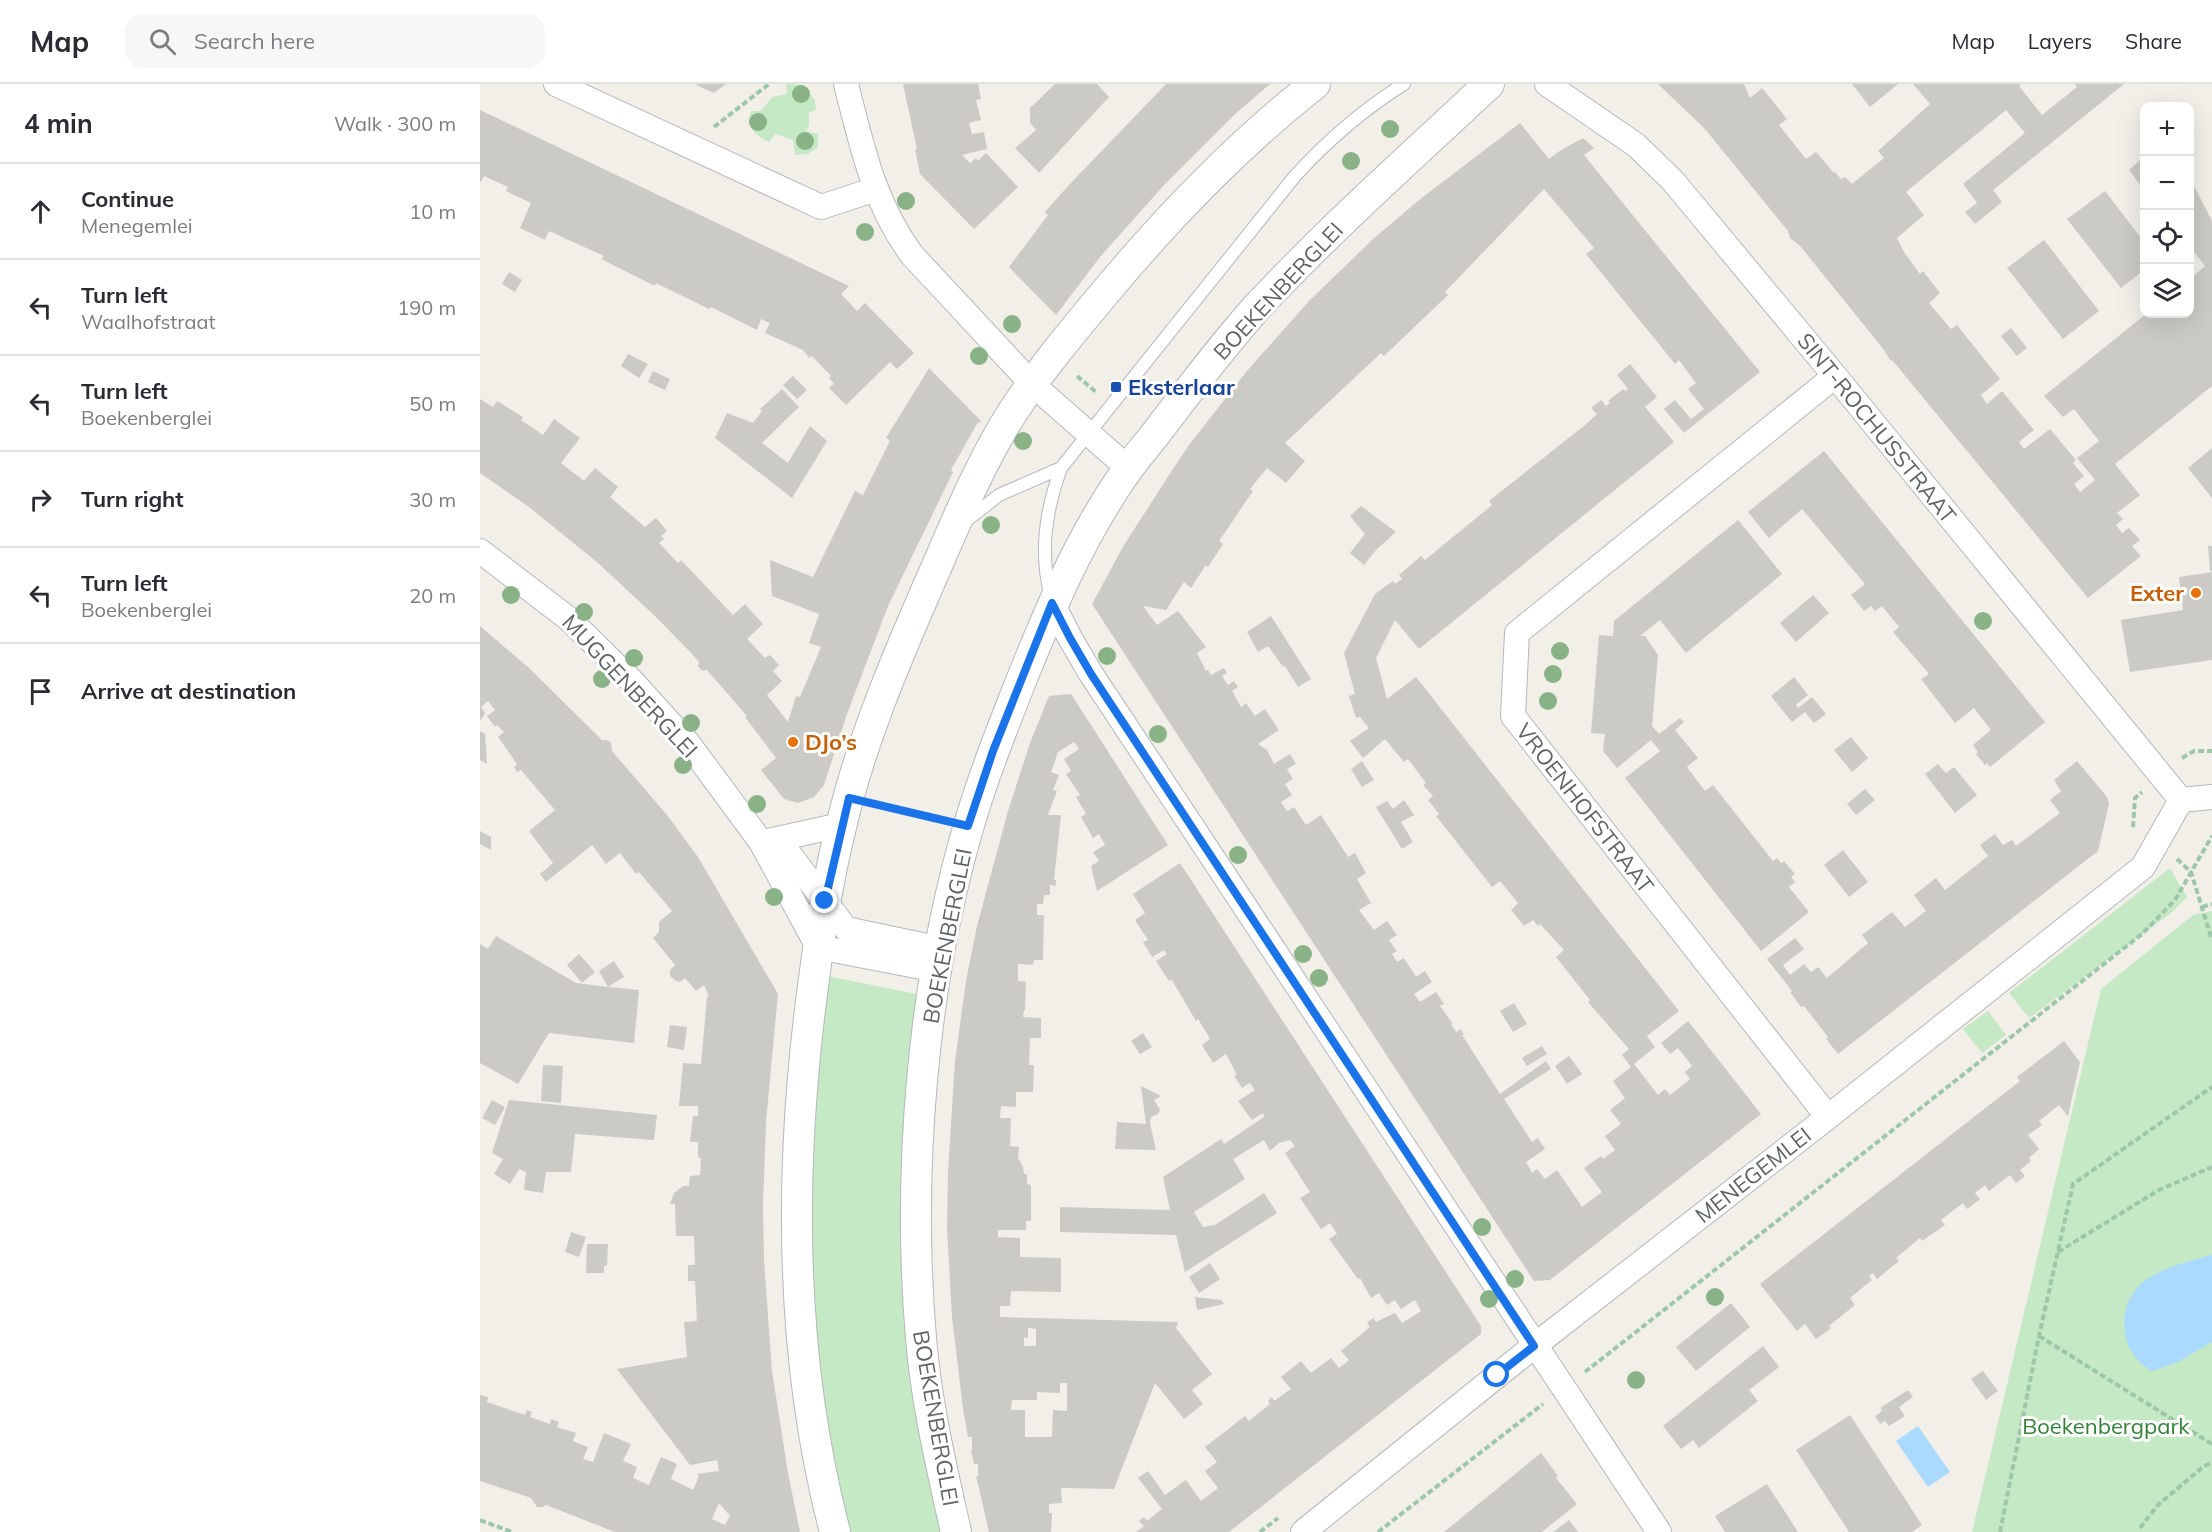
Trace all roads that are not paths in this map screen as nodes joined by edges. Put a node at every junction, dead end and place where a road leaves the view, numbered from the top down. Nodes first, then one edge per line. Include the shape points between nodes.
1 (556, 84) edge
2 (846, 84) edge
3 (1315, 84) edge
4 (1404, 84) edge
5 (1489, 84) edge
6 (1547, 84) edge
7 (876, 189) junction
8 (1835, 376) junction
9 (1032, 384) junction
10 (1088, 434) junction
11 (1061, 468) junction
12 (1128, 468) junction
13 (951, 534) junction
14 (480, 551) edge
15 (1052, 603) junction
16 (2212, 797) edge
17 (2181, 800) junction
18 (845, 811) junction
19 (763, 842) junction
20 (825, 901) junction
21 (818, 947) junction
22 (939, 959) junction
23 (1828, 1117) junction
24 (1534, 1346) junction
25 (835, 1532) edge
26 (956, 1532) edge
27 (1303, 1532) edge
28 (1659, 1532) edge

1 - 7 street via 821,207
2 - 7 street
3 - 9 street via 1246,142 1165,223
4 - 10 lane via 1348,126 1295,176
5 - 12 street, BOEKENBERGLEI via 1256,309
6 - 8 street, SINT-ROCHUSSTRAAT via 1656,162
7 - 9 street via 886,216 912,255
8 - 17 street, SINT-ROCHUSSTRAAT
8 - 23 street, VROENHOFSTRAAT via 1517,633 1513,716
9 - 10 street
9 - 13 street via 991,449
10 - 11 lane
10 - 12 street
11 - 13 lane via 999,495
11 - 15 lane via 1050,498 1045,530
12 - 15 street, BOEKENBERGLEI via 1098,514
13 - 18 street via 894,669
14 - 19 street, MUGGENBERGLEI via 569,619 631,680 688,743
15 - 22 street, BOEKENBERGLEI via 993,751 968,826
15 - 24 street via 1091,674
16 - 17 street
17 - 23 street, MENEGEMLEI via 2143,867
18 - 19 street
18 - 20 street
19 - 20 street, MUGGENBERGLEI via 787,851
19 - 21 street, MUGGENBERGLEI
20 - 21 street
20 - 22 street, MUGGENBERGLEI via 846,929
21 - 22 street
21 - 25 street via 801,1093 797,1276 808,1395
22 - 26 street, BOEKENBERGLEI via 922,1082 915,1216 921,1341
23 - 24 street, MENEGEMLEI
24 - 27 street, MENEGEMLEI
24 - 28 street

